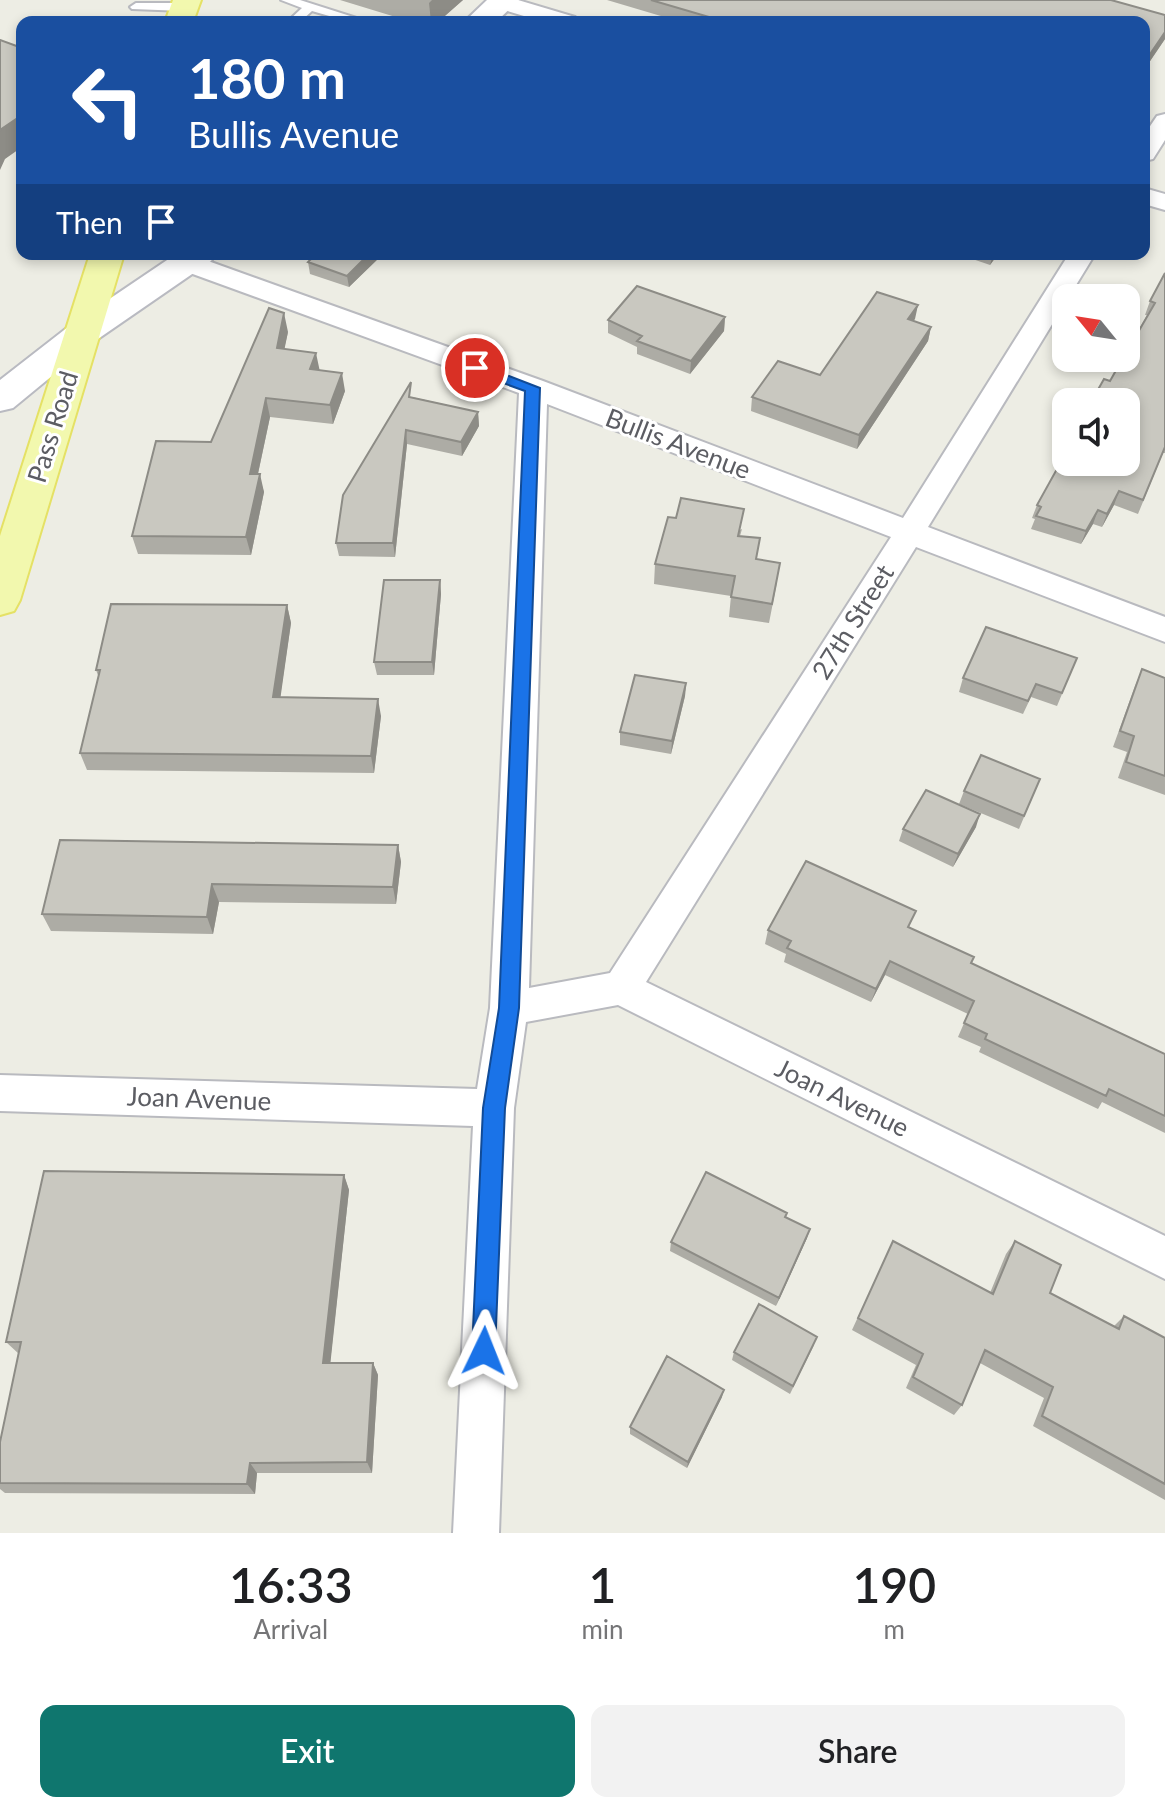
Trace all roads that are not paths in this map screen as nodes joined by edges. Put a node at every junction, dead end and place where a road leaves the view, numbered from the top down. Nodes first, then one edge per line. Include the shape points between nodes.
1 (287, 0) edge
2 (503, 1) edge
3 (137, 3) edge
4 (310, 7) junction
5 (183, 10) edge
6 (300, 16) edge
7 (342, 16) edge
8 (485, 16) edge
9 (549, 16) edge
10 (1165, 121) edge
11 (1150, 145) edge
12 (105, 260) edge
13 (192, 260) edge
14 (197, 260) edge
15 (1078, 260) edge
16 (80, 335) junction
17 (533, 388) junction
18 (0, 399) edge
19 (910, 532) junction
20 (0, 600) edge
21 (1165, 630) edge
22 (621, 988) junction
23 (509, 1008) junction
24 (0, 1093) edge
25 (494, 1108) junction
26 (1165, 1258) edge
27 (476, 1533) edge

1 - 4 lane
2 - 8 street
2 - 9 street
3 - 5 lane
4 - 6 lane
4 - 7 lane
10 - 11 street
12 - 16 main road, Pass Road
13 - 16 street
14 - 17 street, Bullis Avenue
15 - 19 street, 27th Street
16 - 18 street
16 - 20 main road, Pass Road
17 - 19 street, Bullis Avenue
17 - 23 street
19 - 21 street, Bullis Avenue
19 - 22 street, 27th Street
22 - 23 street
22 - 26 street, Joan Avenue
23 - 25 street
24 - 25 street, Joan Avenue
25 - 27 street

